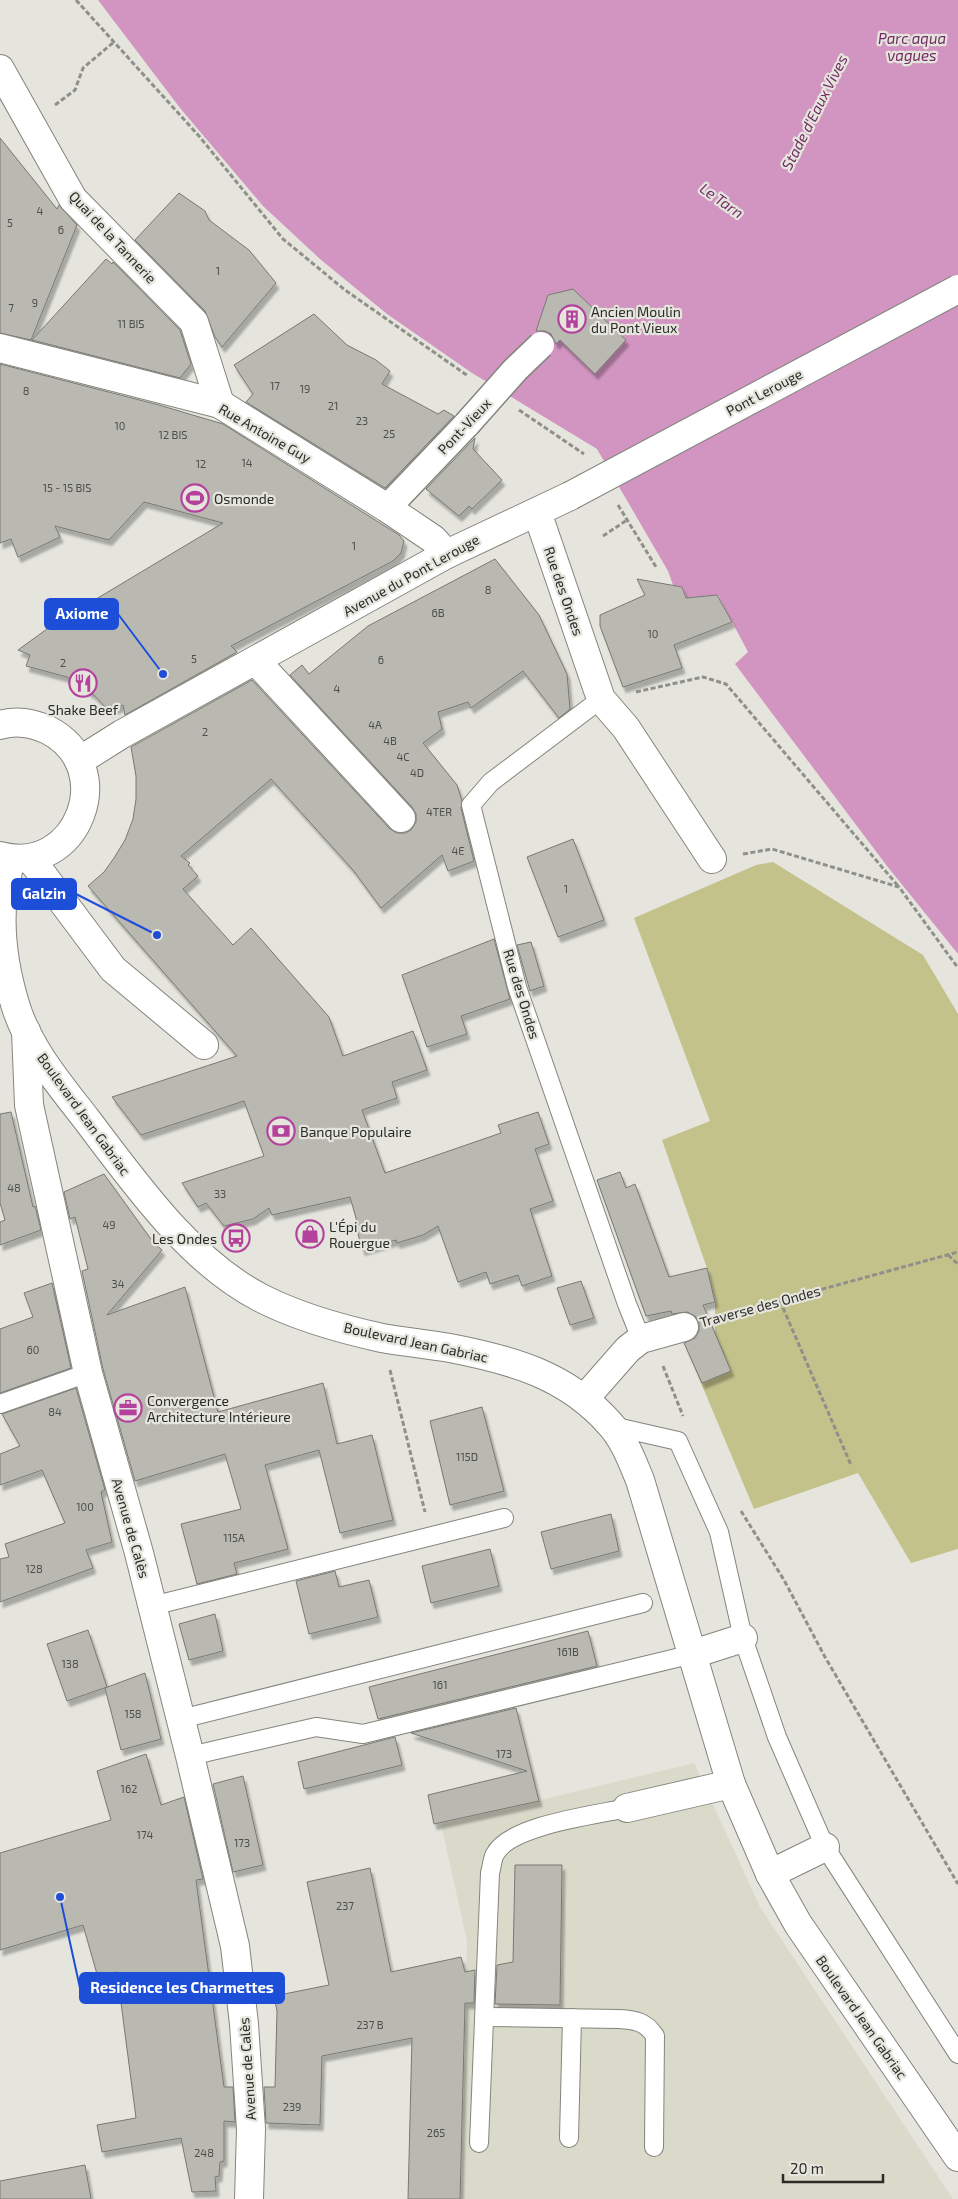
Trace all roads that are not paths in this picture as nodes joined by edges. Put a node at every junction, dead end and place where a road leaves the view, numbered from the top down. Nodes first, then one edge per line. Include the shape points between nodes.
1 (0, 69) edge
2 (958, 289) edge
3 (540, 345) dead end
4 (0, 348) edge
5 (220, 404) junction
6 (570, 496) joint
7 (387, 508) junction
8 (537, 512) junction
9 (448, 554) junction
10 (256, 661) junction
11 (601, 699) junction
12 (2, 722) edge
13 (79, 761) junction
14 (401, 818) dead end
15 (13, 858) edge
16 (712, 859) road end
17 (1, 906) edge
18 (4, 978) edge
19 (26, 1031) junction
20 (204, 1045) dead end
21 (684, 1327) road end
22 (641, 1339) junction
23 (88, 1373) junction
24 (585, 1398) junction
25 (0, 1404) edge
26 (612, 1426) junction
27 (504, 1518) dead end
28 (643, 1603) dead end
29 (152, 1606) junction
30 (743, 1638) junction
31 (693, 1654) junction
32 (181, 1719) junction
33 (190, 1756) junction
34 (731, 1784) junction
35 (628, 1808) joint
36 (825, 1847) junction
37 (770, 1874) junction
38 (485, 2017) junction
39 (572, 2018) junction
40 (958, 2054) edge
41 (568, 2138) dead end
42 (479, 2144) dead end
43 (654, 2147) dead end
44 (958, 2157) edge
45 (249, 2199) edge

1 - 5 street, Quai de la Tannerie via 73,199 194,322
2 - 6 street, Pont Lerouge, bridge
3 - 7 street, Pont-Vieux, bridge
4 - 5 street, Rue Antoine Guy
5 - 7 street, Rue Antoine Guy
6 - 8 street, Avenue du Pont Lerouge
7 - 9 street, Rue Antoine Guy via 433,539
8 - 9 street, Avenue du Pont Lerouge
8 - 11 street, Rue des Ondes
9 - 10 street, Avenue du Pont Lerouge
10 - 13 street, Avenue du Pont Lerouge
10 - 14 street
11 - 16 street, Rue des Ondes via 626,728
11 - 22 lane, Rue des Ondes via 491,782 471,806 517,987
12 - 13 street via 41,727 69,746
13 - 15 street via 86,787 85,803 74,830 57,847
15 - 17 street, Avenue de Calès
15 - 20 street via 113,969
17 - 18 street, Avenue de Calès
18 - 19 street, Avenue de Calès
19 - 23 street, Avenue de Calès via 29,1106
19 - 24 street, Boulevard Jean Gabriac via 45,1065 137,1186 183,1237 224,1275 261,1298 309,1318 382,1338 450,1348 516,1364 552,1378
21 - 22 street, Traverse des Ondes
22 - 24 street, Traverse des Ondes via 628,1349
23 - 25 lane
23 - 29 street, Avenue de Calès
24 - 26 street, Boulevard Jean Gabriac
26 - 30 lane via 678,1441 719,1532
26 - 31 street, Boulevard Jean Gabriac via 640,1480
27 - 29 lane
28 - 32 lane
29 - 32 street, Avenue de Calès
30 - 31 street
30 - 36 lane via 777,1737
31 - 33 lane via 363,1734 316,1728
31 - 34 street, Boulevard Jean Gabriac
32 - 33 street, Avenue de Calès
33 - 45 street, Avenue de Calès via 235,1946 250,2120
34 - 35 street
34 - 37 street, Boulevard Jean Gabriac
35 - 38 lane via 526,1830 509,1839 495,1854 490,1873
36 - 37 street
36 - 40 lane
37 - 44 street, Boulevard Jean Gabriac via 798,1924
38 - 39 lane
38 - 42 lane
39 - 41 lane
39 - 43 lane via 638,2020 655,2036

